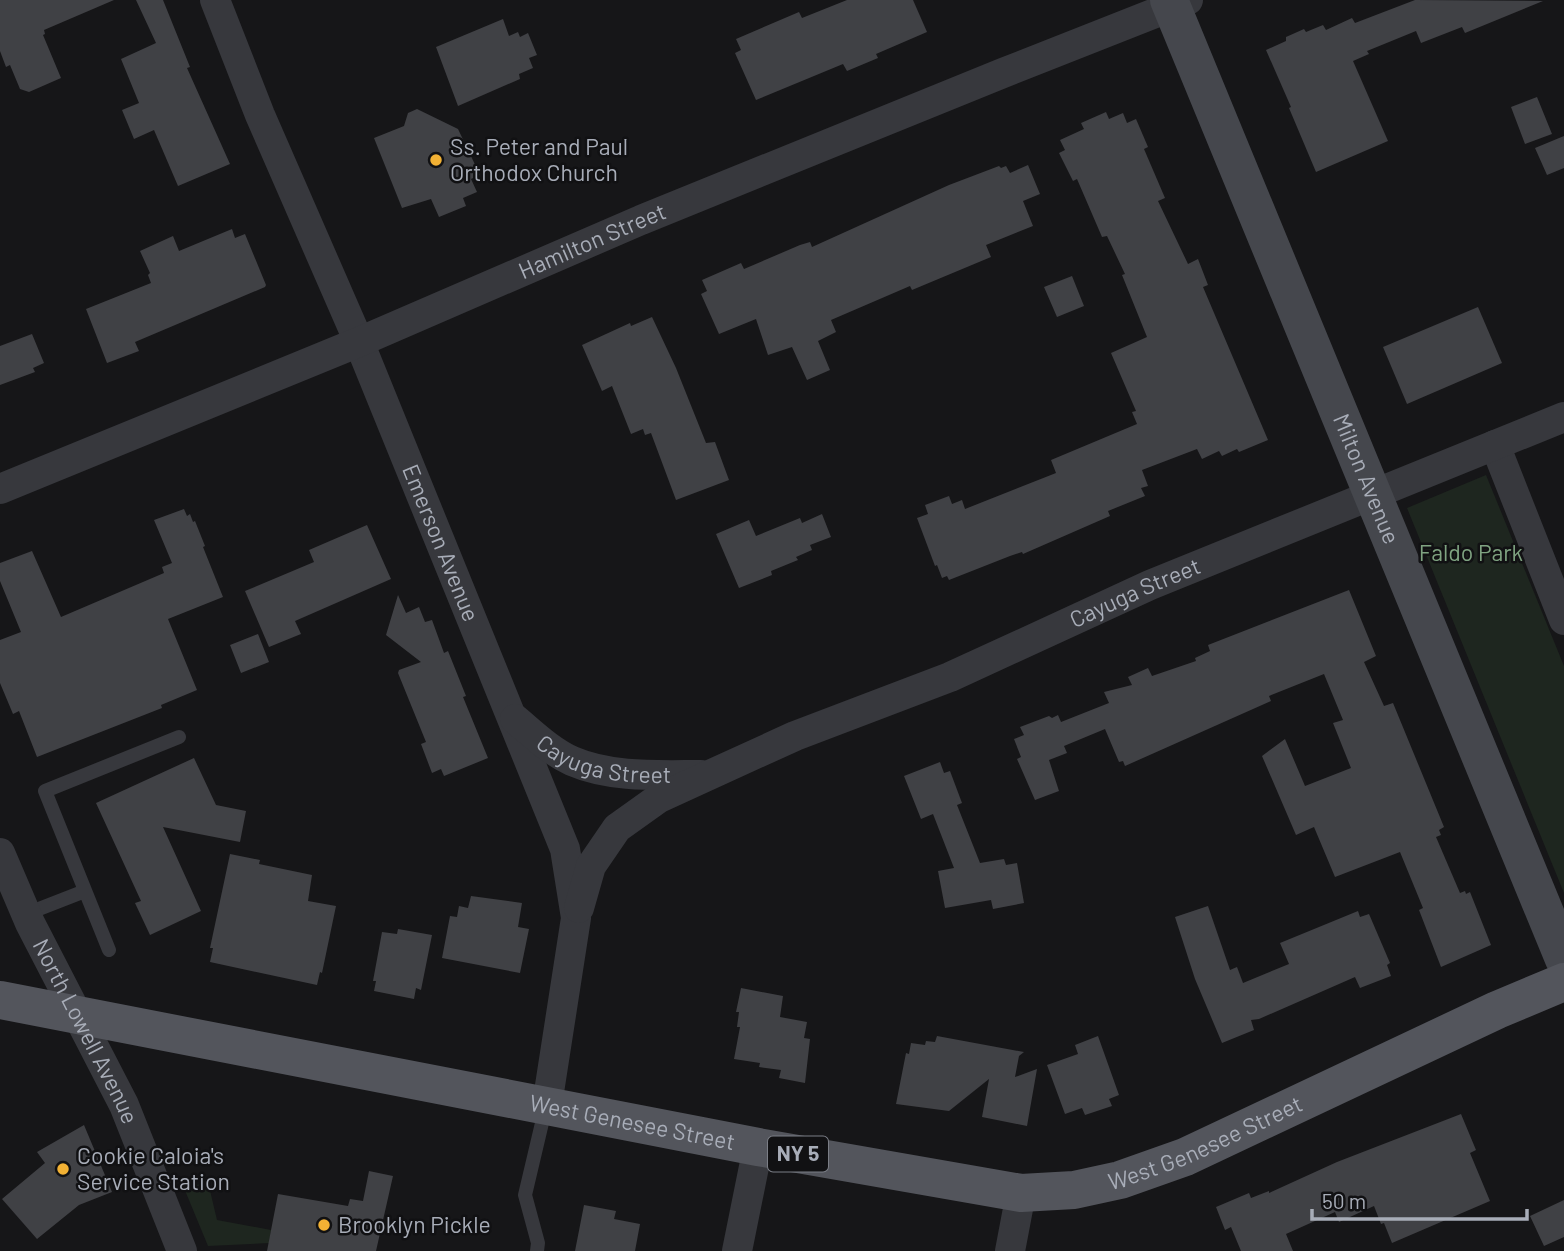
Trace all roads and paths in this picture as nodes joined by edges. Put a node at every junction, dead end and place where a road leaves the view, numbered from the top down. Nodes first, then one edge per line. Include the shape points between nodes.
1 (215, 0) edge
2 (1176, 2) edge
3 (359, 342) junction
4 (1564, 417) edge
5 (1495, 445) junction
6 (0, 489) edge
7 (1373, 495) junction
8 (1564, 620) edge
9 (511, 716) junction
10 (179, 737) dead end
11 (708, 775) junction
12 (1, 855) edge
13 (85, 891) junction
14 (26, 914) junction
15 (576, 918) junction
16 (109, 950) dead end
17 (1564, 959) edge
18 (1564, 982) edge
19 (0, 1000) edge
20 (80, 1016) junction
21 (547, 1105) junction
22 (758, 1147) junction
23 (1021, 1193) junction
24 (181, 1251) edge
25 (537, 1251) edge
26 (737, 1251) edge
27 (1010, 1251) edge

1 - 3 street, Emerson Avenue
2 - 3 street, Hamilton Street via 641,220
2 - 7 street, Milton Avenue
3 - 6 street, Hamilton Street
3 - 9 street, Emerson Avenue
4 - 5 street, Cayuga Street
5 - 7 street, Cayuga Street
5 - 8 street
7 - 11 street, Cayuga Street via 1150,585 950,677
7 - 17 street, Milton Avenue
9 - 11 street, Cayuga Street via 550,749 574,762 626,775
9 - 15 street, Emerson Avenue via 565,849
10 - 13 lane via 45,791
11 - 15 street, Cayuga Street via 659,798 617,828 591,866
12 - 14 street, North Lowell Avenue
13 - 14 lane
13 - 16 lane
14 - 20 street, North Lowell Avenue
15 - 21 street, Emerson Avenue
18 - 23 main road, West Genesee Street / NY 5 via 1185,1157 1120,1180 1074,1190
19 - 20 main road, West Genesee Street / NY 5
20 - 21 main road, West Genesee Street / NY 5
20 - 24 street, North Lowell Avenue via 124,1105
21 - 22 main road, West Genesee Street / NY 5
21 - 25 lane via 526,1195
22 - 23 main road, West Genesee Street / NY 5
22 - 26 street
23 - 27 street

